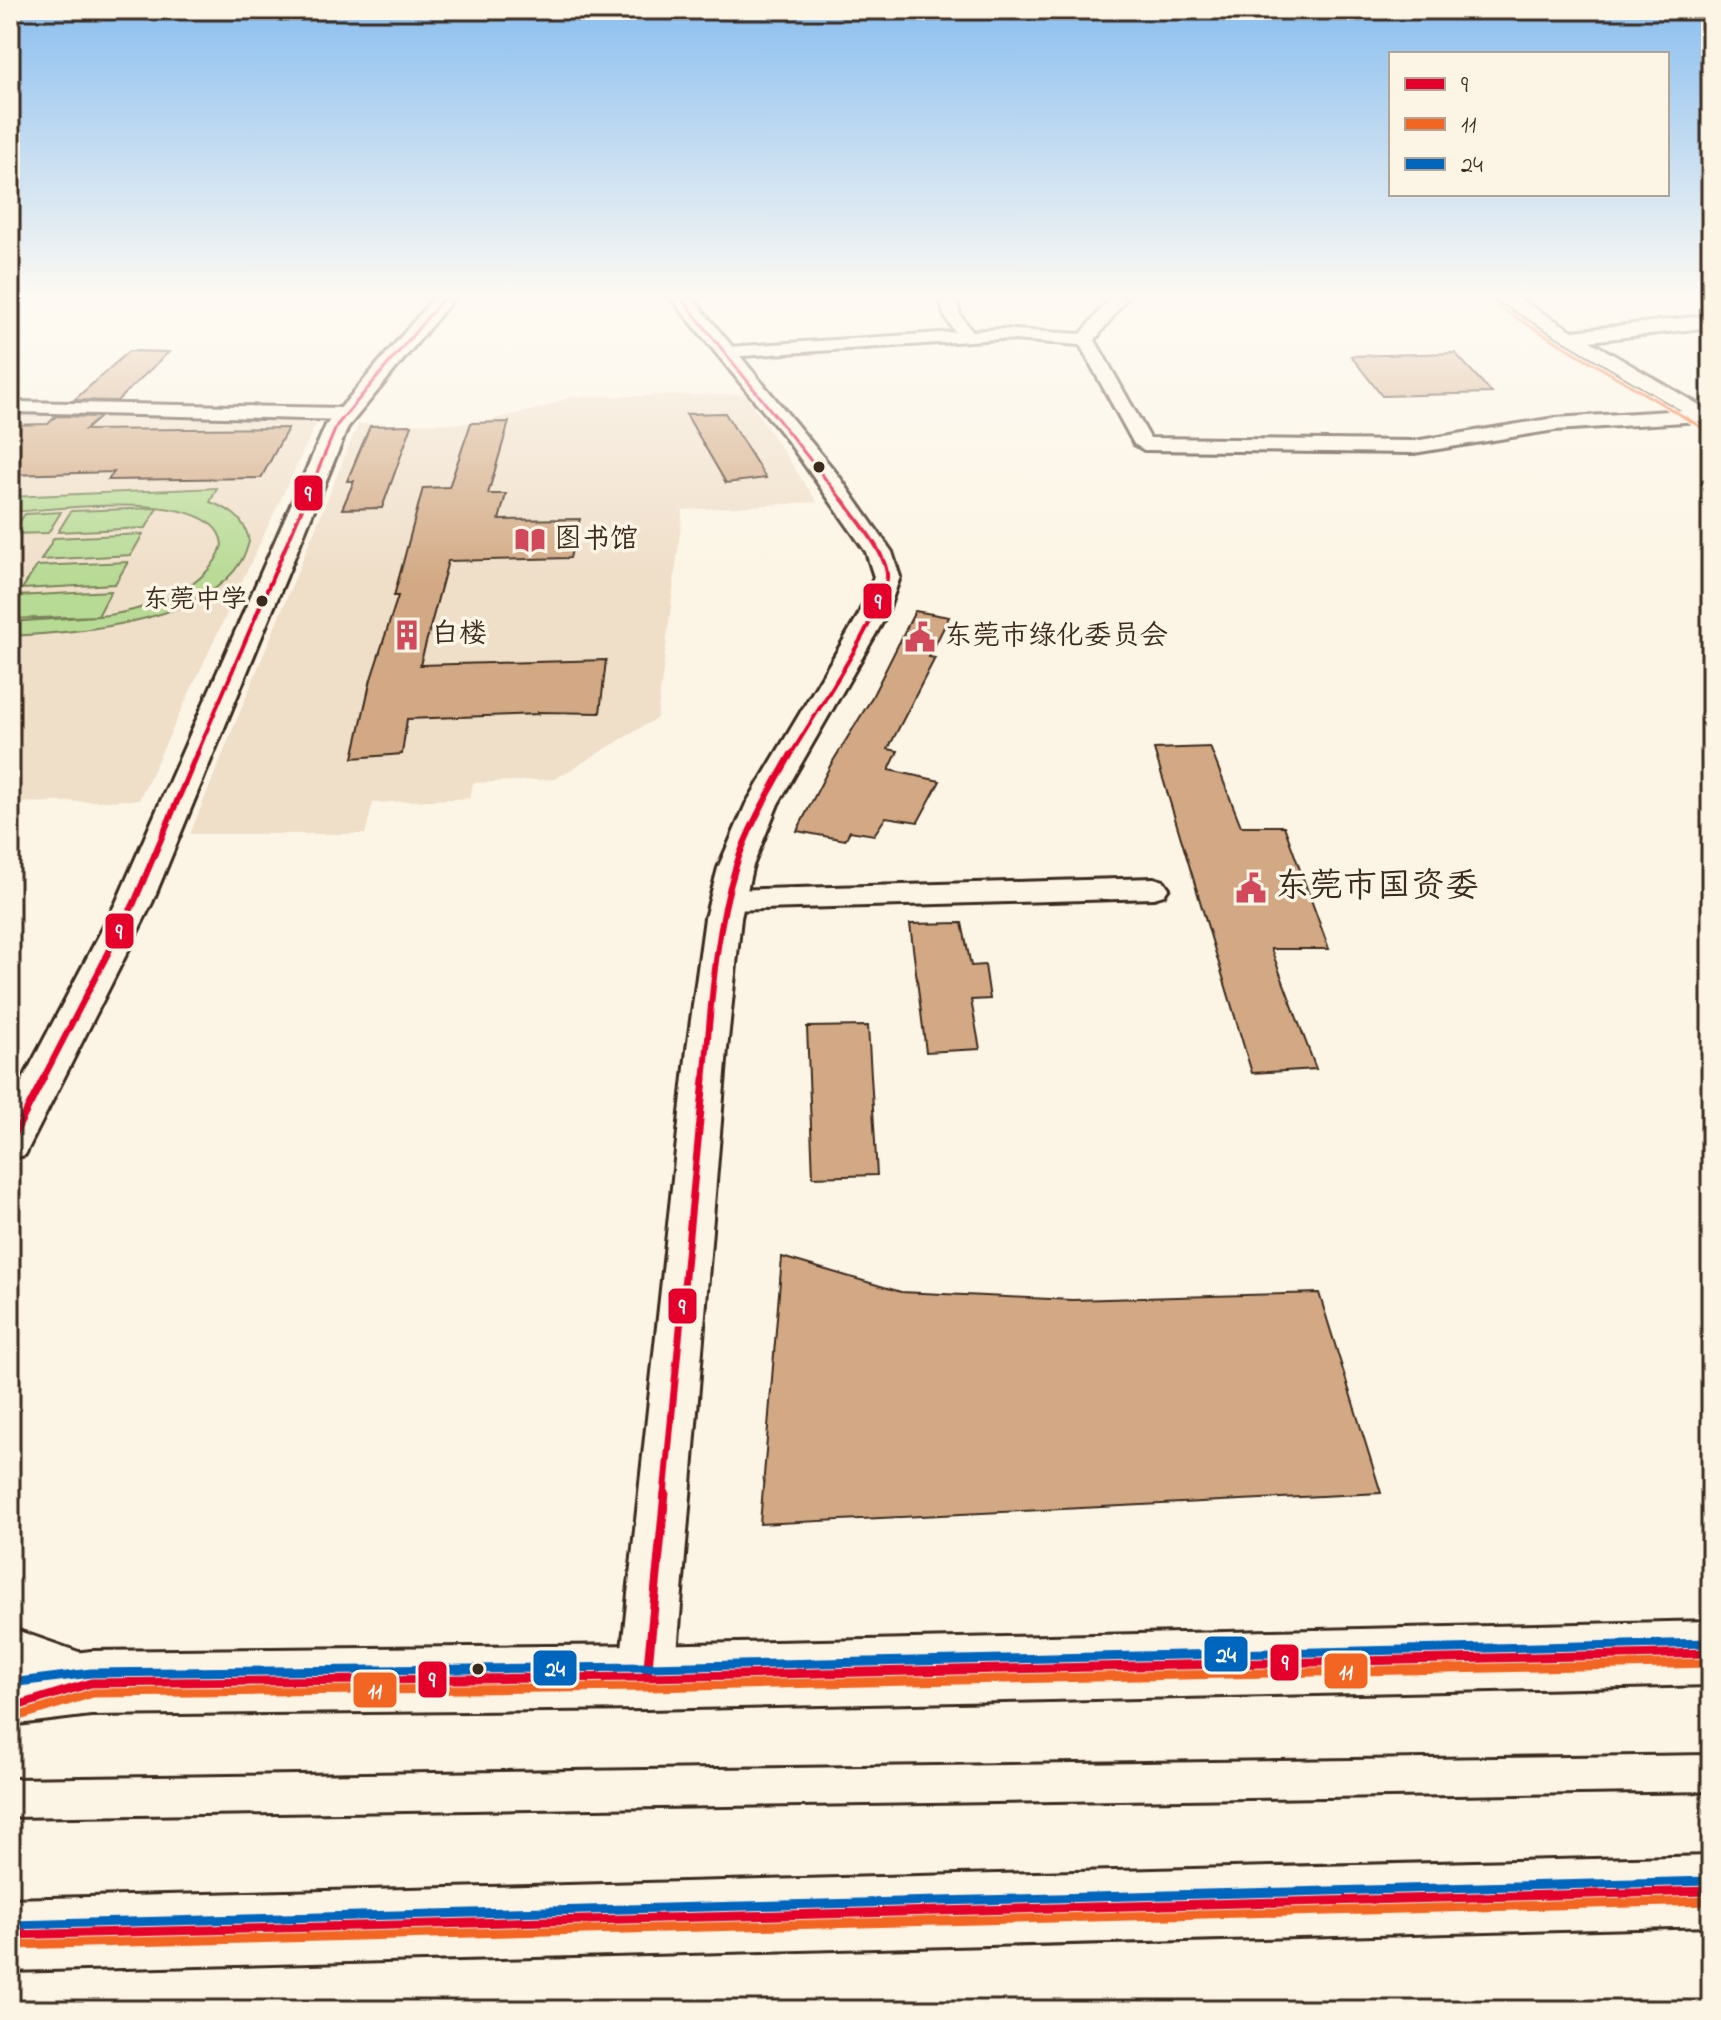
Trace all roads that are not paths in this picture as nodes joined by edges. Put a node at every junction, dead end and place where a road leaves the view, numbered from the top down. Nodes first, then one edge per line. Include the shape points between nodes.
1 (363, 393) edge
2 (760, 393) edge
3 (1116, 393) edge
4 (1664, 393) edge
5 (16, 408) dead end
6 (345, 414) junction
7 (1706, 418) edge
8 (1154, 888) dead end
9 (727, 900) junction
10 (10, 1143) edge
11 (1711, 1653) edge
12 (10, 1655) edge
13 (647, 1677) junction
14 (91, 1683) junction
15 (10, 1693) edge
16 (10, 1708) edge
17 (1711, 1773) edge
18 (10, 1798) edge
19 (1711, 1891) edge
20 (10, 1935) edge

1 - 6 street
2 - 9 street via 879,551 887,569 885,589 872,616 762,804
3 - 7 street via 1144,444 1414,447 1555,424
4 - 7 street
5 - 6 street
6 - 10 street via 306,494 134,903
8 - 9 street
9 - 13 street via 707,1049
11 - 13 main road
12 - 14 street
13 - 14 main road
14 - 15 main road
14 - 16 street
17 - 18 street
19 - 20 main road

